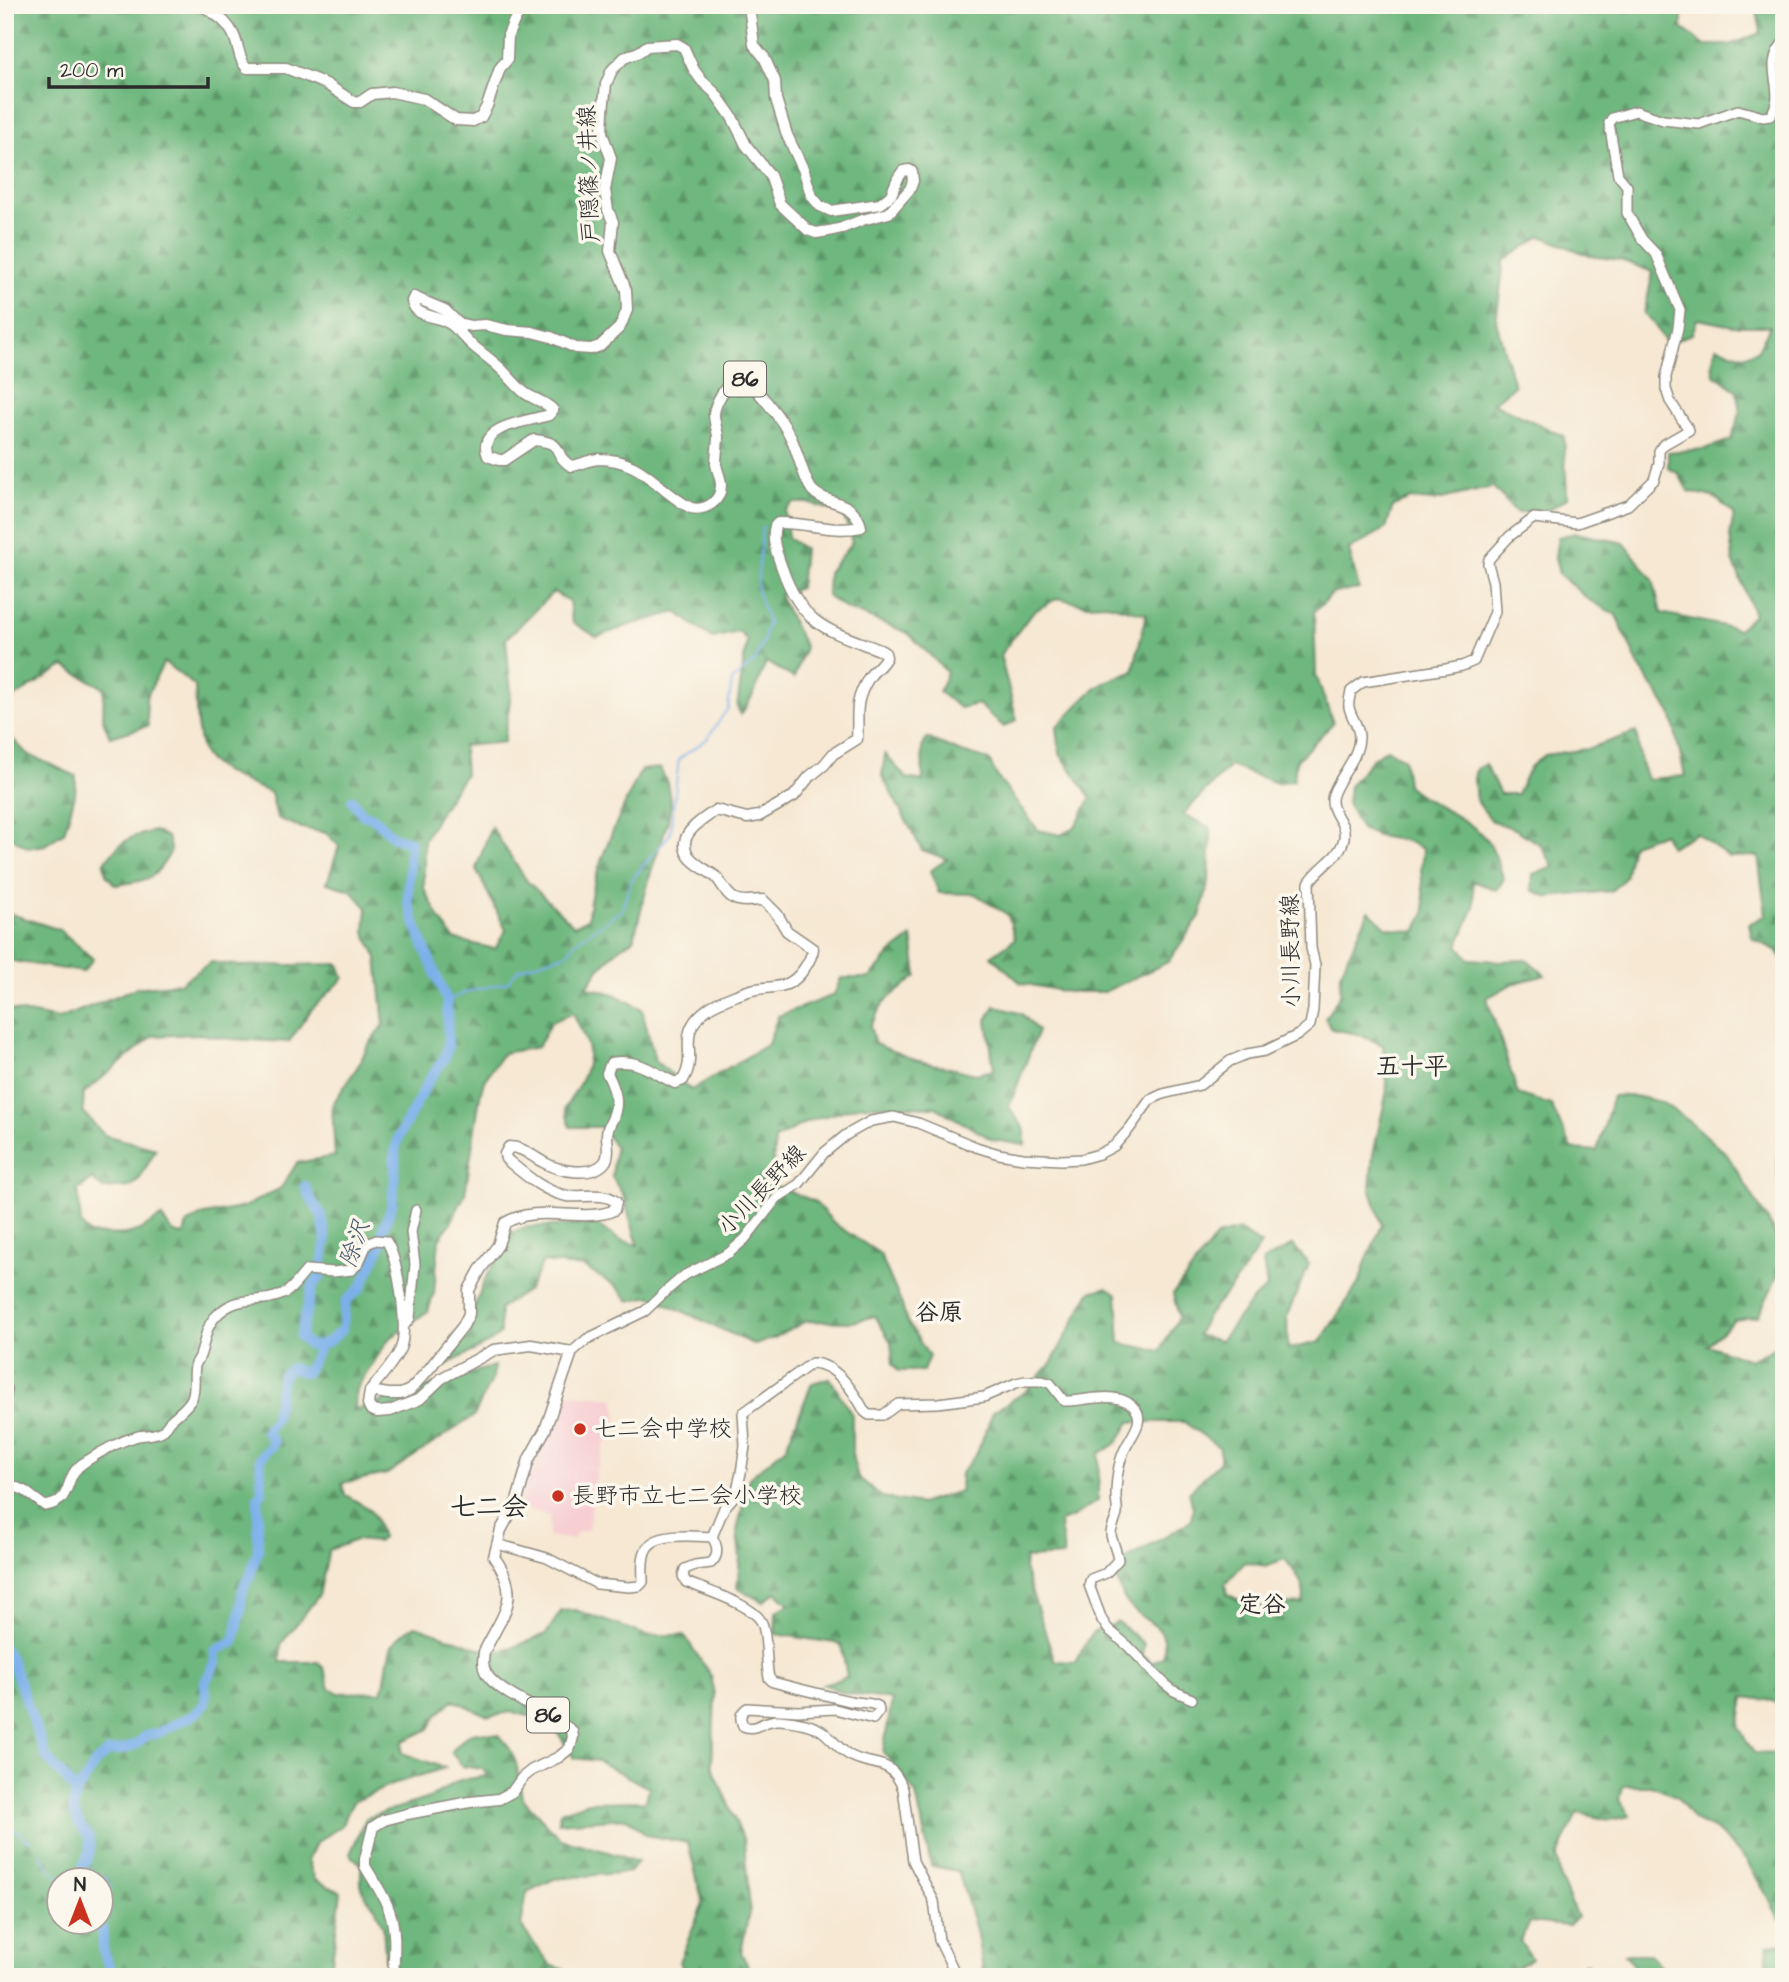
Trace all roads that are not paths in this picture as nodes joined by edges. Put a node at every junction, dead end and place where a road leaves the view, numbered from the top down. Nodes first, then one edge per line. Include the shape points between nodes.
1 (202, 5) edge
2 (525, 5) edge
3 (749, 5) edge
4 (1784, 42) edge
5 (416, 1210) dead end
6 (404, 1326) junction
7 (572, 1352) junction
8 (5, 1387) edge
9 (370, 1391) junction
10 (5, 1405) edge
11 (5, 1482) edge
12 (712, 1537) junction
13 (497, 1544) junction
14 (1192, 1699) dead end
15 (394, 1977) edge
16 (957, 1977) edge

1 - 2 main road via 220,16 233,32 247,68 286,68 326,84 354,102 385,92 414,96 466,122 481,117 487,106 507,60 508,35
3 - 9 main road, 戸隠篠ノ井線 / 86 via 754,45 775,81 779,111 811,195 831,211 880,204 908,170 913,181 910,189 889,214 830,231 808,230 780,204 770,175 715,93 694,70 684,48 677,44 647,46 612,70 603,112 602,133 611,158 605,190 613,222 610,251 626,290 627,310 620,327 600,346 576,348 532,332 458,323 445,310 412,300 419,313 453,325 517,387 553,410 497,430 486,445 488,456 504,460 534,440 550,442 571,466 595,459 624,463 656,481 687,507 702,509 721,489 715,410 731,381 740,377 786,429 812,490 858,516 861,527 778,523 773,532 788,585 808,615 832,632 885,653 859,696 857,739 833,754 794,796 759,816 716,810 685,842 691,860 714,876 733,899 762,900 771,905 787,931 813,949 813,955 790,983 754,989 712,1006 693,1023 683,1080 675,1083 637,1062 611,1063 607,1073 617,1104 607,1128 608,1154 601,1165 587,1172 556,1168 509,1147 506,1159 545,1188 568,1196 609,1198 616,1202 614,1210 550,1212 517,1216 505,1223 498,1245 470,1290 469,1314 463,1326 429,1369 411,1390 388,1395
4 - 7 main road, 小川長野線 via 1776,64 1783,102 1770,116 1738,110 1699,124 1636,111 1612,118 1609,124 1618,174 1627,186 1627,213 1656,254 1680,310 1666,388 1689,430 1663,445 1654,480 1628,505 1577,523 1534,518 1495,551 1488,564 1495,612 1474,661 1363,682 1351,691 1348,706 1360,738 1331,803 1345,833 1343,843 1309,883 1315,965 1310,1025 1265,1051 1230,1061 1200,1086 1150,1100 1114,1146 1100,1154 1061,1160 999,1154 894,1117 871,1121 824,1153 729,1253 685,1275 645,1311 587,1339
5 - 6 main road via 411,1233 415,1264 410,1318
6 - 9 main road via 400,1349
6 - 11 main road via 395,1258 386,1241 376,1240 367,1244 352,1270 307,1270 283,1295 241,1300 225,1308 207,1331 195,1366 192,1398 183,1411 164,1430 138,1436 75,1468 65,1496 56,1504 45,1507
7 - 9 main road via 531,1345 494,1350 442,1378 420,1399 390,1410 371,1410
7 - 13 main road
8 - 10 main road
12 - 13 main road via 684,1535 650,1545 644,1556 643,1582 629,1587 597,1584 547,1558
12 - 14 main road via 724,1508 736,1494 745,1446 743,1413 812,1363 822,1363 841,1377 869,1415 883,1415 898,1404 984,1397 1033,1380 1050,1383 1064,1401 1121,1400 1135,1409 1138,1424 1122,1453 1119,1472 1118,1511 1111,1535 1118,1560 1089,1585 1108,1629 1165,1684
12 - 16 main road via 715,1560 685,1569 685,1582 720,1595 760,1619 769,1678 870,1703 878,1706 879,1712 873,1719 835,1709 747,1709 741,1715 743,1727 749,1729 768,1720 797,1723 820,1730 849,1755 891,1768 903,1789 914,1861 934,1901 939,1940
13 - 15 main road, 86 via 494,1557 509,1585 510,1598 484,1652 485,1670 492,1681 572,1731 573,1743 499,1799 407,1814 373,1827 365,1866 393,1920

